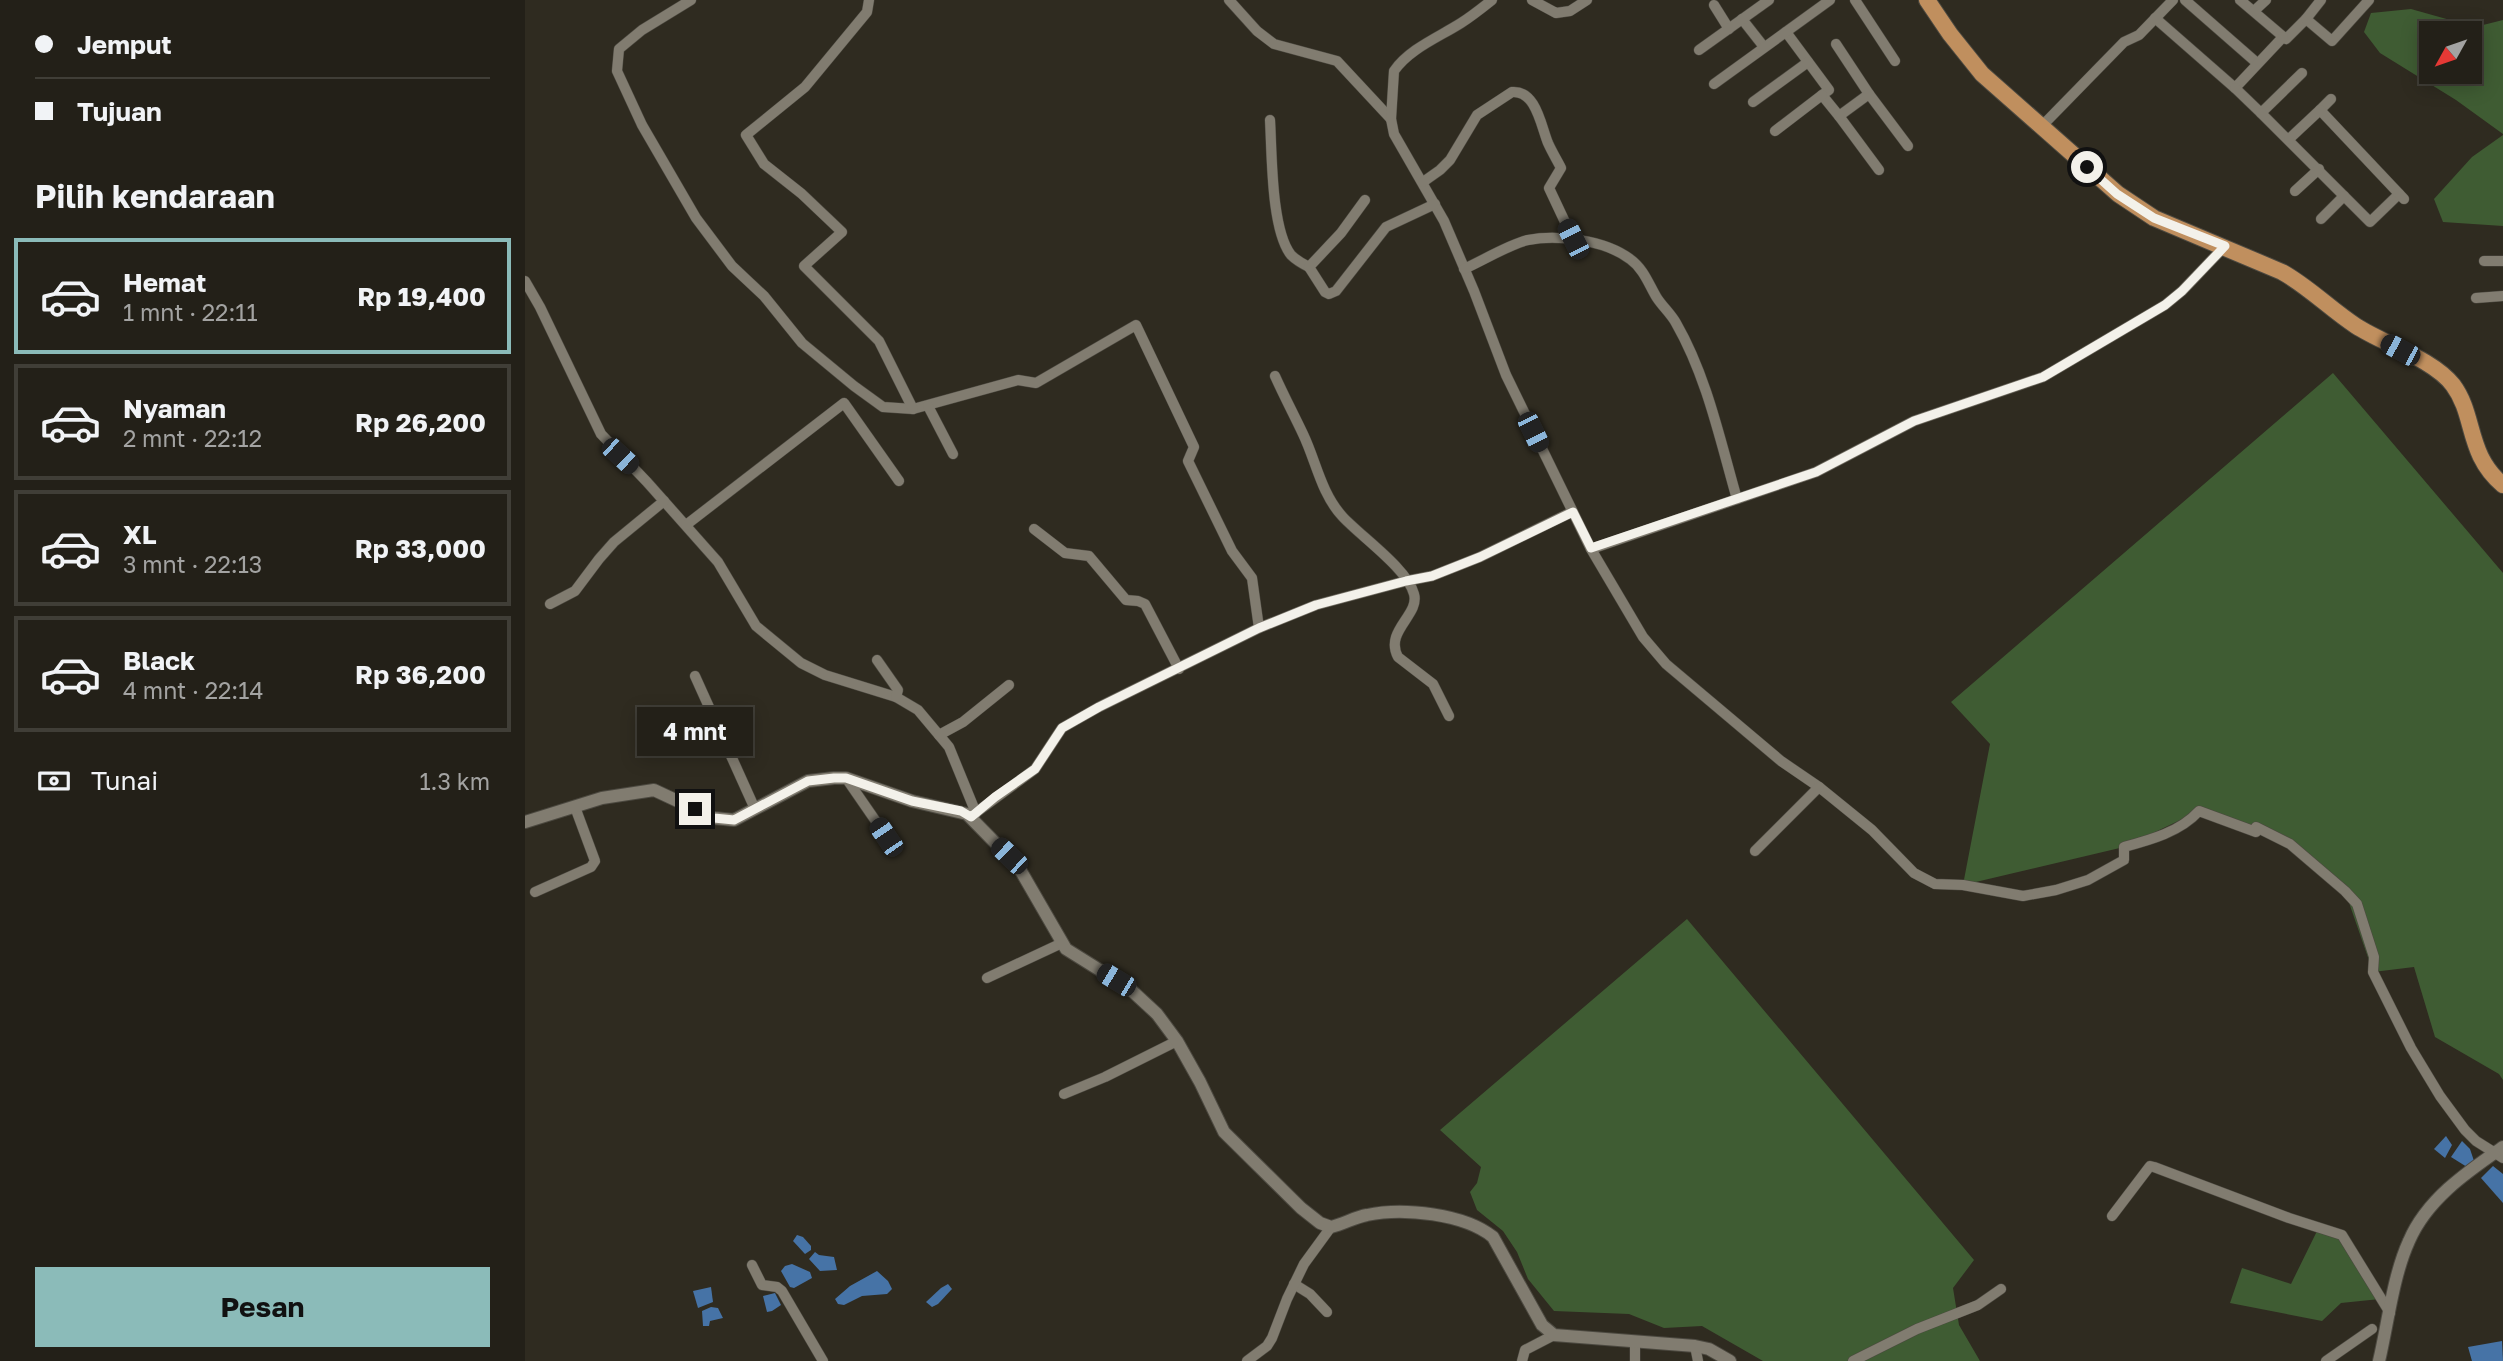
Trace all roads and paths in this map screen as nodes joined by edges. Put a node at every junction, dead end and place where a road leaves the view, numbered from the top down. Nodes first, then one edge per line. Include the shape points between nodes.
1 (691, 0) edge
2 (869, 0) edge
3 (1229, 0) edge
4 (1492, 0) edge
5 (1532, 0) edge
6 (1587, 0) edge
7 (1769, 0) edge
8 (1830, 0) edge
9 (1855, 0) edge
10 (1927, 0) edge
11 (2173, 0) edge
12 (2185, 0) edge
13 (2240, 0) edge
14 (2266, 0) edge
15 (2322, 0) edge
16 (2369, 0) edge
17 (1714, 5) dead end
18 (2254, 11) junction
19 (2155, 18) junction
20 (1742, 19) junction
21 (2306, 19) junction
22 (1729, 29) junction
23 (1786, 32) junction
24 (2283, 37) junction
25 (1836, 44) dead end
26 (1764, 47) junction
27 (1699, 50) dead end
28 (1895, 61) dead end
29 (1808, 62) junction
30 (2257, 63) junction
31 (2302, 73) dead end
32 (1714, 84) dead end
33 (2235, 88) junction
34 (1868, 94) junction
35 (1822, 95) junction
36 (2331, 99) dead end
37 (1753, 102) dead end
38 (2320, 110) junction
39 (2261, 113) junction
40 (1839, 116) junction
41 (1391, 119) junction
42 (1270, 120) dead end
43 (2041, 127) junction
44 (1775, 131) dead end
45 (2289, 138) junction
46 (1907, 146) dead end
47 (2319, 169) junction
48 (1879, 170) dead end
49 (1423, 182) junction
50 (2295, 191) dead end
51 (2344, 196) junction
52 (1365, 200) dead end
53 (1435, 204) junction
54 (2321, 219) dead end
55 (1573, 239) junction
56 (2225, 246) junction
57 (2484, 261) dead end
58 (2503, 261) edge
59 (1309, 267) junction
60 (1464, 269) junction
61 (525, 281) edge
62 (2503, 296) edge
63 (2476, 298) dead end
64 (1275, 376) dead end
65 (928, 406) junction
66 (913, 409) junction
67 (953, 454) dead end
68 (899, 481) dead end
69 (2503, 485) edge
70 (1737, 499) junction
71 (664, 501) junction
72 (1573, 512) junction
73 (686, 525) junction
74 (1034, 529) dead end
75 (1591, 548) junction
76 (1406, 581) junction
77 (550, 604) dead end
78 (1259, 628) junction
79 (877, 660) dead end
80 (1179, 669) junction
81 (695, 676) dead end
82 (1009, 685) dead end
83 (896, 697) junction
84 (1449, 716) dead end
85 (939, 735) junction
86 (846, 778) junction
87 (1819, 787) junction
88 (575, 807) junction
89 (755, 809) junction
90 (974, 815) junction
91 (525, 822) edge
92 (893, 846) dead end
93 (1755, 851) dead end
94 (535, 892) dead end
95 (1062, 943) junction
96 (987, 978) dead end
97 (1177, 1041) junction
98 (1064, 1094) dead end
99 (2500, 1153) edge
100 (2112, 1216) dead end
101 (1331, 1227) junction
102 (752, 1265) dead end
103 (1294, 1284) junction
104 (2001, 1289) dead end
105 (1327, 1312) dead end
106 (2391, 1313) junction
107 (2372, 1329) dead end
108 (1553, 1335) junction
109 (1635, 1343) junction
110 (1695, 1346) junction
111 (823, 1361) edge
112 (1247, 1361) edge
113 (1522, 1361) edge
114 (1635, 1361) edge
115 (1698, 1361) edge
116 (1730, 1361) edge
117 (1853, 1361) edge
118 (2326, 1361) edge
119 (2379, 1361) edge

1 - 66 street via 618,49 617,71 642,125 695,218 802,343 883,407
2 - 66 street via 867,12 805,87 745,135 764,164 842,232 804,267 879,341
3 - 41 street via 1274,44 1337,61
4 - 41 street via 1397,67
5 - 6 street via 1556,13 1570,11
7 - 20 street
8 - 23 street
9 - 28 street
10 - 43 main road via 1982,74
11 - 19 street
12 - 30 street
13 - 18 street
14 - 18 street
15 - 21 street
16 - 21 street via 2332,41
17 - 22 street
18 - 24 street
19 - 33 street
19 - 43 street via 2139,35 2124,42
20 - 22 street
20 - 26 street
21 - 24 street
22 - 27 street
23 - 26 street
23 - 29 street
24 - 30 street
25 - 34 street
26 - 32 street
29 - 35 street via 1829,90
29 - 37 street
30 - 33 street
31 - 39 street
33 - 39 street
34 - 40 street
34 - 46 street
35 - 40 street
35 - 44 street
36 - 38 street
38 - 45 street
38 - 51 street via 2401,197 2370,222
39 - 45 street
40 - 48 street
41 - 49 street via 1394,134
42 - 59 street via 1280,228 1292,256
43 - 56 main road via 2135,206
45 - 47 street
47 - 50 street
47 - 51 street
49 - 53 street
49 - 55 street via 1450,160 1478,116 1519,91 1538,113 1561,168 1549,188
51 - 54 street
52 - 59 street
53 - 59 street via 1386,227 1333,293 1325,292
53 - 60 street
55 - 60 street via 1527,240
55 - 70 street via 1605,246 1630,259 1673,317 1704,387
56 - 69 main road via 2289,277 2365,332 2440,373 2460,397 2475,448
56 - 70 street via 2165,305 2043,377 1914,421 1816,472
57 - 58 street
60 - 72 street via 1506,374
61 - 71 street via 601,434
62 - 63 street
64 - 76 street via 1331,501
65 - 66 street
65 - 67 street
65 - 78 street via 1018,380 1042,381 1136,325 1194,447 1188,461 1232,551 1252,578
68 - 73 street via 844,403
70 - 75 street
71 - 73 street
71 - 77 street via 614,542 575,591
72 - 75 street
72 - 76 street via 1480,557
73 - 83 street via 718,562 757,626 801,663 825,676
74 - 80 street via 1065,553 1089,556 1126,600 1145,604
75 - 87 street via 1643,637 1666,664 1758,743
76 - 78 street via 1316,605
76 - 84 street via 1415,601 1398,634 1395,651 1433,684
78 - 80 street
79 - 83 street via 898,690
80 - 90 street via 1062,728 1035,769
81 - 89 street
82 - 85 street
83 - 85 street via 918,710
85 - 90 street via 949,749
86 - 89 street via 808,781
86 - 90 street via 912,801
86 - 92 street
87 - 93 street
87 - 99 street via 1872,830 1914,873 1935,884 2023,896 2088,880 2124,860 2124,847 2153,839 2190,821 2199,811 2256,832 2256,827 2290,844 2357,904 2374,957 2373,972 2411,1048 2465,1130
88 - 89 street via 654,790 723,820 734,820
88 - 91 street
88 - 94 street via 595,861
90 - 95 street via 1018,866
95 - 96 street
95 - 97 street via 1137,995
97 - 98 street
97 - 101 street via 1224,1132 1300,1208
99 - 106 street via 2448,1189 2418,1223 2400,1266
100 - 106 street via 2150,1166 2154,1167 2342,1235
101 - 103 street
101 - 108 street via 1369,1214 1396,1211 1451,1218 1482,1228 1493,1237 1542,1325
102 - 111 street via 762,1285 782,1291
103 - 105 street
103 - 112 street via 1272,1338
104 - 117 street via 1978,1305
106 - 119 street
107 - 118 street
108 - 109 street
108 - 113 street via 1525,1350
109 - 110 street
109 - 114 street
110 - 115 street
110 - 116 street

